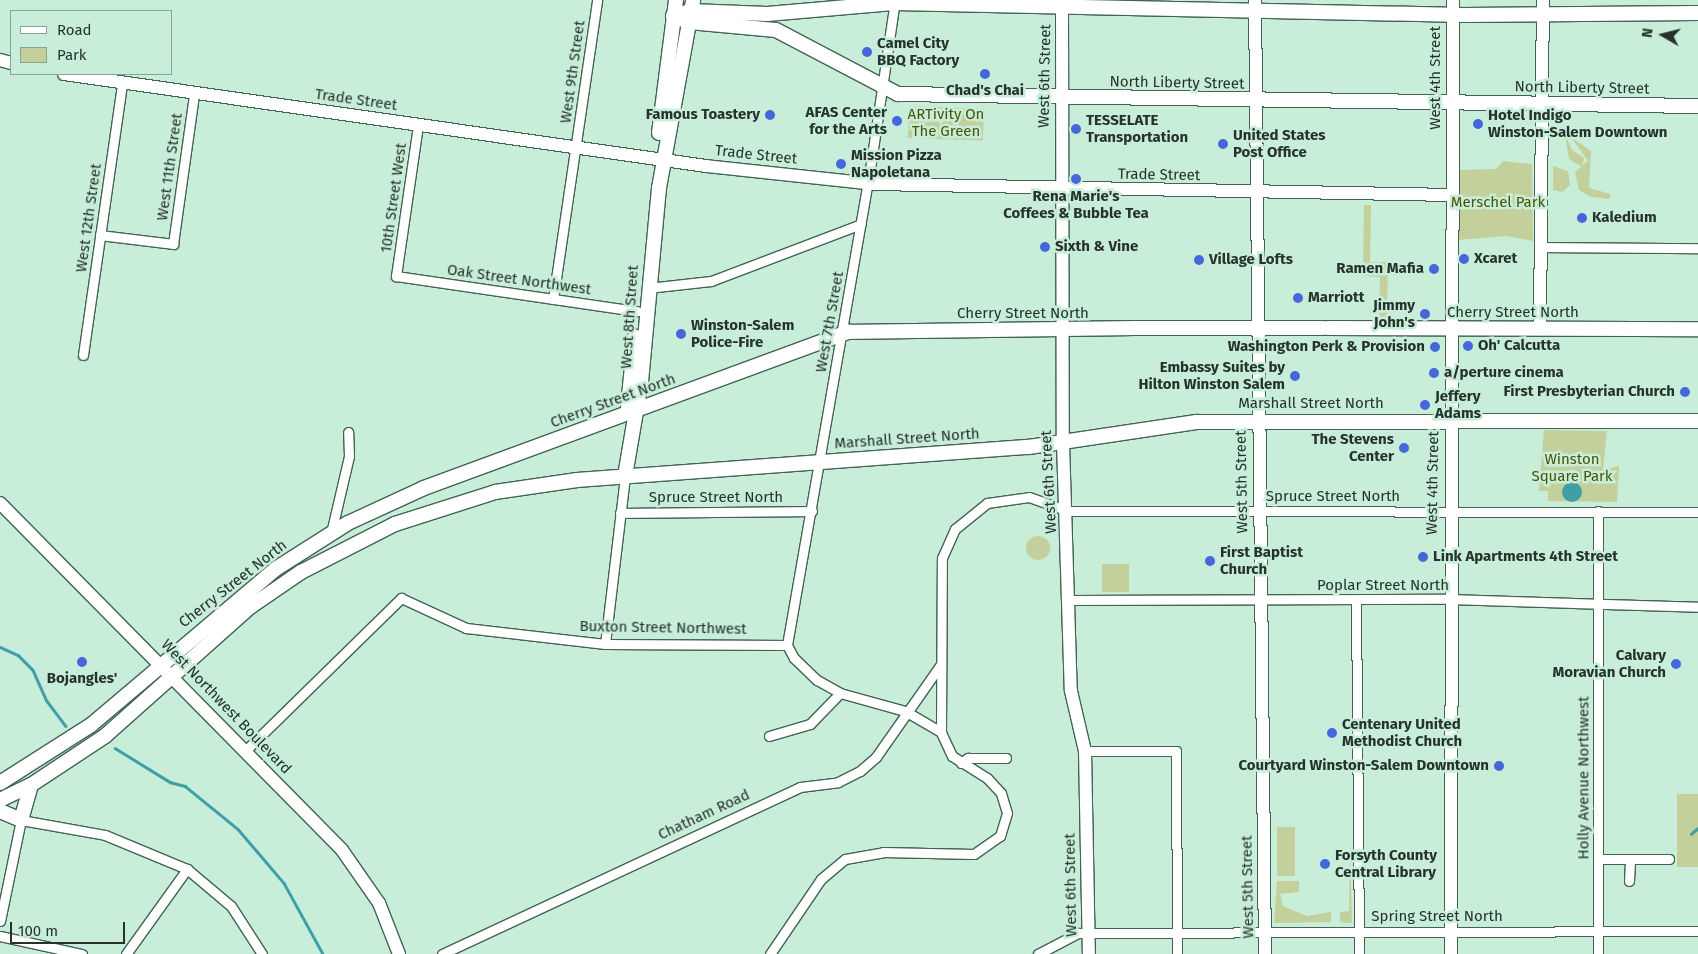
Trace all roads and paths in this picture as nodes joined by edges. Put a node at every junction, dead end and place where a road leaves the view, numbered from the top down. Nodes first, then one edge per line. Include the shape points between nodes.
1 (597, 0) edge
2 (676, 0) edge
3 (1543, 0) edge
4 (895, 1) edge
5 (1062, 3) edge
6 (1255, 5) edge
7 (1452, 7) edge
8 (691, 11) edge
9 (790, 12) junction
10 (1698, 13) edge
11 (1544, 15) junction
12 (673, 16) junction
13 (788, 36) junction
14 (69, 75) edge
15 (122, 85) junction
16 (881, 87) junction
17 (194, 94) junction
18 (1061, 96) junction
19 (1255, 101) junction
20 (1452, 103) junction
21 (1543, 105) junction
22 (1698, 106) edge
23 (418, 125) junction
24 (576, 147) junction
25 (659, 159) junction
26 (868, 183) junction
27 (1060, 188) junction
28 (1256, 193) junction
29 (1451, 195) junction
30 (861, 224) junction
31 (100, 235) junction
32 (1541, 247) junction
33 (1698, 248) edge
34 (396, 276) joint
35 (648, 288) junction
36 (553, 299) junction
37 (637, 311) junction
38 (1257, 327) junction
39 (1451, 329) junction
40 (1540, 329) junction
41 (1698, 329) edge
42 (1061, 330) junction
43 (842, 334) junction
44 (84, 355) dead end
45 (642, 382) junction
46 (667, 398) junction
47 (630, 412) junction
48 (1450, 420) junction
49 (1258, 421) junction
50 (1698, 421) edge
51 (348, 432) dead end
52 (1063, 443) junction
53 (820, 462) junction
54 (625, 476) junction
55 (0, 503) edge
56 (1449, 510) junction
57 (812, 511) junction
58 (1068, 511) junction
59 (1259, 512) junction
60 (1598, 512) junction
61 (1698, 512) edge
62 (620, 513) junction
63 (331, 533) junction
64 (1068, 600) junction
65 (1261, 600) junction
66 (1449, 600) junction
67 (1356, 601) junction
68 (1596, 603) junction
69 (1698, 607) edge
70 (605, 644) junction
71 (787, 645) junction
72 (161, 664) junction
73 (941, 664) junction
74 (172, 676) junction
75 (840, 693) junction
76 (905, 711) junction
77 (941, 732) junction
78 (769, 736) dead end
79 (245, 751) junction
80 (1084, 751) junction
81 (1006, 758) dead end
82 (961, 763) junction
83 (0, 783) edge
84 (31, 785) junction
85 (0, 800) edge
86 (0, 811) edge
87 (21, 820) junction
88 (1599, 859) junction
89 (1630, 859) junction
90 (1669, 859) dead end
91 (188, 869) junction
92 (1630, 881) dead end
93 (0, 921) edge
94 (1599, 930) junction
95 (1176, 931) junction
96 (1265, 931) junction
97 (1451, 931) junction
98 (1698, 931) edge
99 (1088, 932) junction
100 (1359, 932) junction
101 (0, 936) edge
102 (82, 954) edge
103 (126, 954) edge
104 (262, 954) edge
105 (399, 954) edge
106 (442, 954) edge
107 (770, 954) edge
108 (1038, 954) edge
109 (1089, 954) edge
110 (1177, 954) edge
111 (1265, 954) edge
112 (1358, 954) edge
113 (1451, 954) edge
114 (1598, 954) edge

1 - 24 street, West 9th Street
2 - 12 main road
3 - 11 main road
4 - 5 main road
4 - 9 main road
4 - 16 street, West 7th Street
5 - 6 main road
5 - 18 main road, West 6th Street
6 - 7 main road
6 - 19 main road, West 5th Street
7 - 11 main road
7 - 20 main road, West 4th Street
8 - 9 main road
8 - 12 main road
8 - 13 main road, North Liberty Street via 762,26
8 - 25 main road
9 - 13 main road via 785,23
10 - 11 main road
11 - 21 main road
12 - 25 main road
13 - 16 main road, North Liberty Street
14 - 15 main road, Trade Street
15 - 17 main road, Trade Street
15 - 31 street, West 12th Street
16 - 18 main road, North Liberty Street via 898,94
16 - 26 street, West 7th Street
17 - 23 main road, Trade Street
17 - 31 street, West 11th Street via 173,244
18 - 19 main road, North Liberty Street
18 - 27 main road, West 6th Street
19 - 20 main road, North Liberty Street
19 - 28 main road, West 5th Street
20 - 21 main road, North Liberty Street
20 - 29 main road, West 4th Street
21 - 22 main road, North Liberty Street
21 - 32 main road
23 - 24 main road, Trade Street
23 - 34 street, 10th Street West
24 - 25 main road, Trade Street
24 - 36 street, West 9th Street
25 - 26 main road, Trade Street
25 - 35 main road, West 8th Street
25 - 37 main road, West 8th Street
26 - 27 main road, Trade Street
26 - 30 street, West 7th Street
27 - 28 main road, Trade Street
27 - 42 main road, West 6th Street
28 - 29 main road, Trade Street
28 - 38 main road, West 5th Street
29 - 39 main road, West 4th Street
30 - 35 street via 711,281
30 - 43 street, West 7th Street
31 - 44 street, West 12th Street
32 - 33 street
32 - 40 main road
34 - 36 street, Oak Street Northwest
35 - 45 main road, West 8th Street
36 - 37 street, Oak Street Northwest
37 - 47 main road, West 8th Street
38 - 39 main road, Cherry Street North
38 - 42 main road, Cherry Street North
38 - 49 main road, West 5th Street
39 - 40 main road, Cherry Street North
39 - 48 main road, West 4th Street
40 - 41 main road, Cherry Street North
42 - 43 main road, Cherry Street North
42 - 52 main road, West 6th Street
43 - 46 main road, Cherry Street North
43 - 53 street, West 7th Street
45 - 46 main road via 654,394
45 - 47 main road, West 8th Street
46 - 47 main road, Cherry Street North
47 - 54 main road, West 8th Street
47 - 63 main road, Cherry Street North via 424,488
48 - 49 main road, Marshall Street North
48 - 50 main road, Marshall Street North
48 - 56 main road, West 4th Street
49 - 52 main road, Marshall Street North via 1178,424
49 - 59 main road, West 5th Street
51 - 63 street via 348,456 331,517
52 - 53 main road, Marshall Street North
52 - 58 main road, West 6th Street
53 - 54 main road, Marshall Street North
53 - 57 street, West 7th Street
54 - 62 street, West 8th Street
54 - 74 main road, Marshall Street North via 495,492 376,532 266,594
55 - 72 main road, West Northwest Boulevard
56 - 59 street, Spruce Street North
56 - 60 street, Spruce Street North
56 - 66 main road, West 4th Street
57 - 62 street, Spruce Street North
57 - 71 street, West 7th Street
58 - 59 street, Spruce Street North
58 - 64 main road, West 6th Street
58 - 73 street, Spruce Street North via 1018,496 997,499 974,511 944,548
59 - 65 main road, West 5th Street
60 - 61 street, Spruce Street North
60 - 68 street, Holly Avenue Northwest
62 - 70 street, West 8th Street
63 - 72 main road, Cherry Street North via 255,584
64 - 65 street, Poplar Street North
64 - 80 main road, West 6th Street via 1071,691
65 - 67 street, Poplar Street North
65 - 96 main road, West 5th Street
66 - 67 street, Poplar Street North
66 - 68 street, Poplar Street North
66 - 97 main road, West 4th Street
67 - 100 street
68 - 69 street, Poplar Street North
68 - 88 street, Holly Avenue Northwest
70 - 71 street, Buxton Street Northwest
70 - 79 street, Buxton Street Northwest via 466,628 401,598
71 - 75 street via 805,671
72 - 74 main road, West Northwest Boulevard
72 - 83 main road, Cherry Street North via 91,725
73 - 76 street, Chatham Road
73 - 77 street
74 - 79 main road, West Northwest Boulevard
74 - 84 main road, Marshall Street North via 106,736
75 - 76 street
75 - 78 street via 810,724
76 - 77 street
76 - 106 street, Chatham Road via 876,757 848,778 791,790
77 - 82 street via 947,749
79 - 105 main road, West Northwest Boulevard via 347,857 393,928
80 - 95 street via 1176,751
80 - 99 main road, West 6th Street
81 - 82 street via 968,758
82 - 107 street via 988,778 1004,799 1006,820 996,842 974,854 883,852 845,859 821,879
84 - 85 main road, Marshall Street North
84 - 87 main road
86 - 87 main road
87 - 91 street via 105,835
87 - 93 street
88 - 89 street
88 - 94 street, Holly Avenue Northwest
89 - 90 street
89 - 92 street
91 - 103 street
91 - 104 street via 231,906
94 - 97 street, Spring Street North
94 - 98 street, Spring Street North
94 - 114 street, Holly Avenue Northwest
95 - 96 street, Spring Street North
95 - 99 street, Spring Street North
95 - 110 street
96 - 100 street, Spring Street North
96 - 111 main road, West 5th Street
97 - 100 street, Spring Street North
97 - 113 main road, West 4th Street
99 - 108 street, Spring Street North via 1072,934
99 - 109 main road, West 6th Street
100 - 112 street
101 - 102 street

